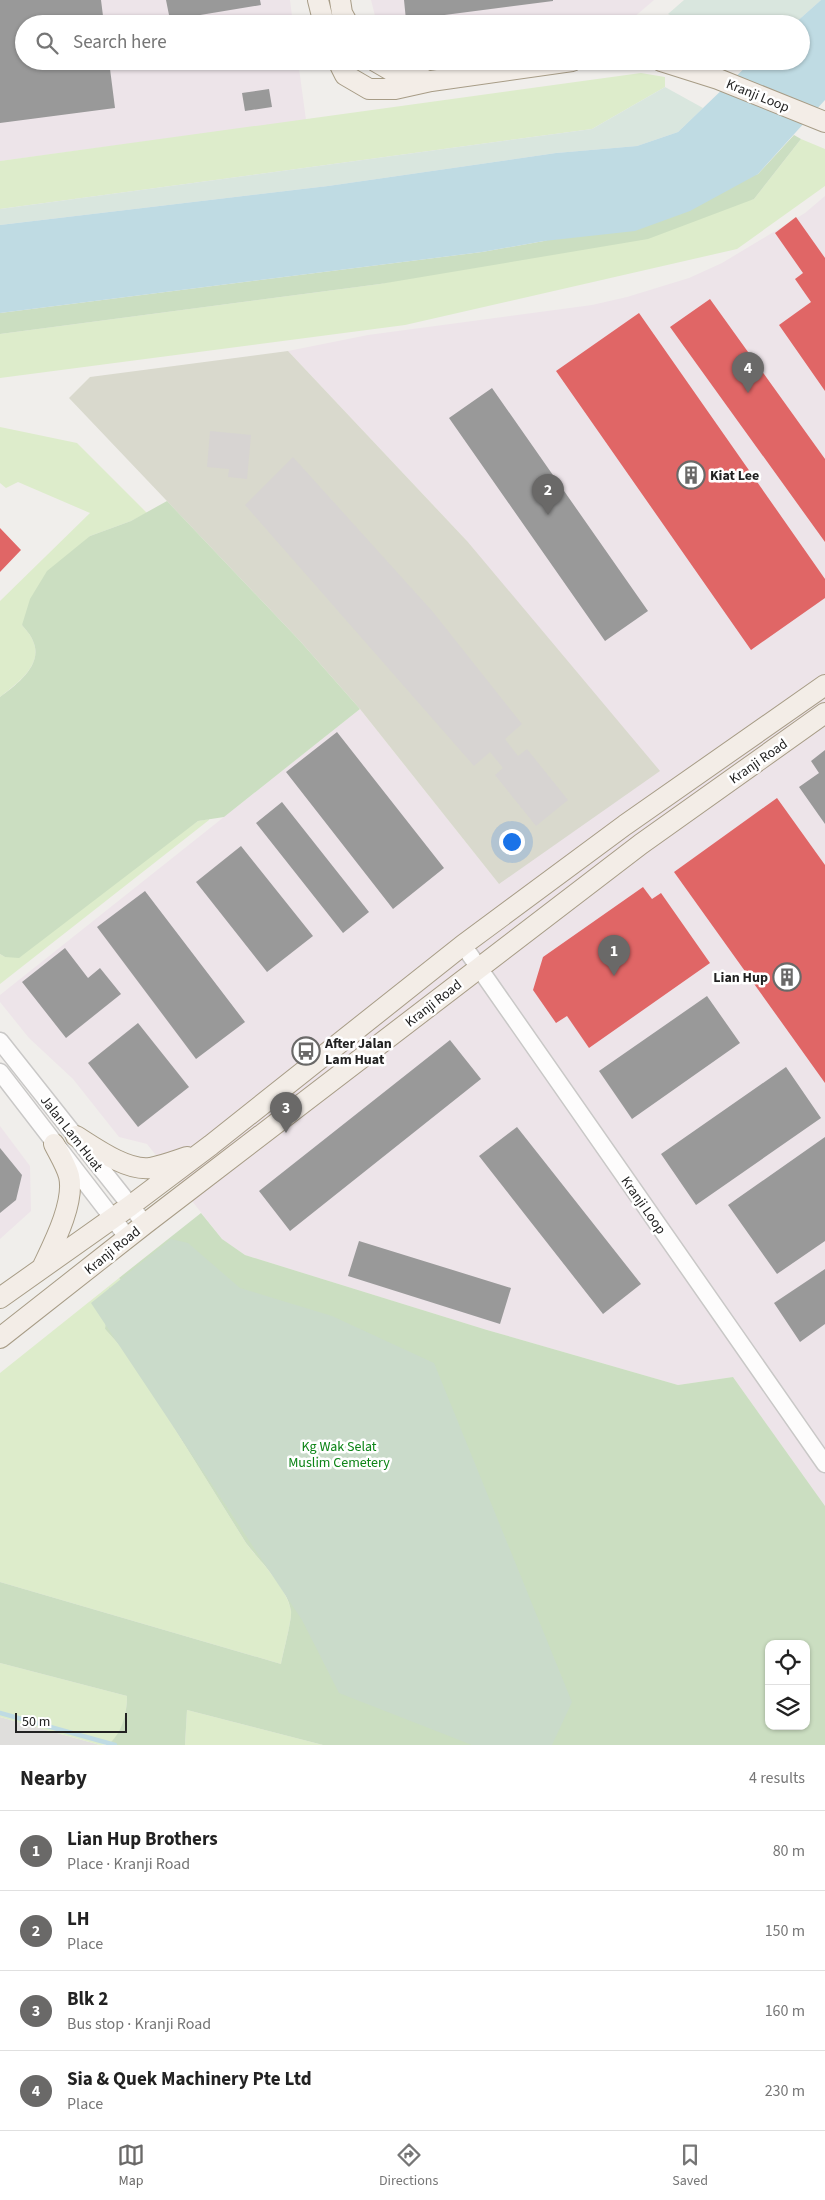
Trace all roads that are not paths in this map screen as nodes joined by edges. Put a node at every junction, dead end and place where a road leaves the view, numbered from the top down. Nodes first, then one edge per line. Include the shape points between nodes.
1 (318, 0) edge
2 (340, 0) edge
3 (322, 15) edge
4 (343, 15) edge
5 (344, 70) edge
6 (391, 70) edge
7 (509, 70) edge
8 (690, 70) edge
9 (431, 81) junction
10 (825, 122) edge
11 (825, 685) edge
12 (825, 714) edge
13 (463, 945) junction
14 (479, 967) junction
15 (0, 1041) edge
16 (0, 1072) edge
17 (76, 1136) junction
18 (54, 1144) junction
19 (199, 1154) junction
20 (130, 1206) junction
21 (112, 1218) junction
22 (145, 1224) junction
23 (128, 1238) junction
24 (42, 1268) junction
25 (0, 1298) edge
26 (0, 1338) edge
27 (825, 1464) edge

1 - 3 main road
2 - 4 main road
5 - 9 main road via 369,89 395,90
6 - 9 main road
7 - 9 main road
8 - 10 main road, Kranji Loop
11 - 13 main road, Kranji Road via 625,824
12 - 14 main road, Kranji Road via 641,844
13 - 14 street, Kranji Loop
13 - 19 main road, Kranji Road
14 - 22 main road, Kranji Road
14 - 27 street, Kranji Loop
15 - 17 street, Jalan Lam Huat
16 - 18 street, Jalan Lam Huat
17 - 19 main road via 108,1156 138,1168 150,1168
17 - 20 street, Jalan Lam Huat
18 - 21 street, Jalan Lam Huat
18 - 24 main road via 69,1178 68,1207
19 - 20 main road, Kranji Road
20 - 21 main road, Kranji Road
20 - 22 street, Jalan Lam Huat
21 - 23 street, Jalan Lam Huat
21 - 24 main road, Kranji Road
22 - 23 main road, Kranji Road
23 - 26 main road, Kranji Road
24 - 25 main road, Kranji Road

